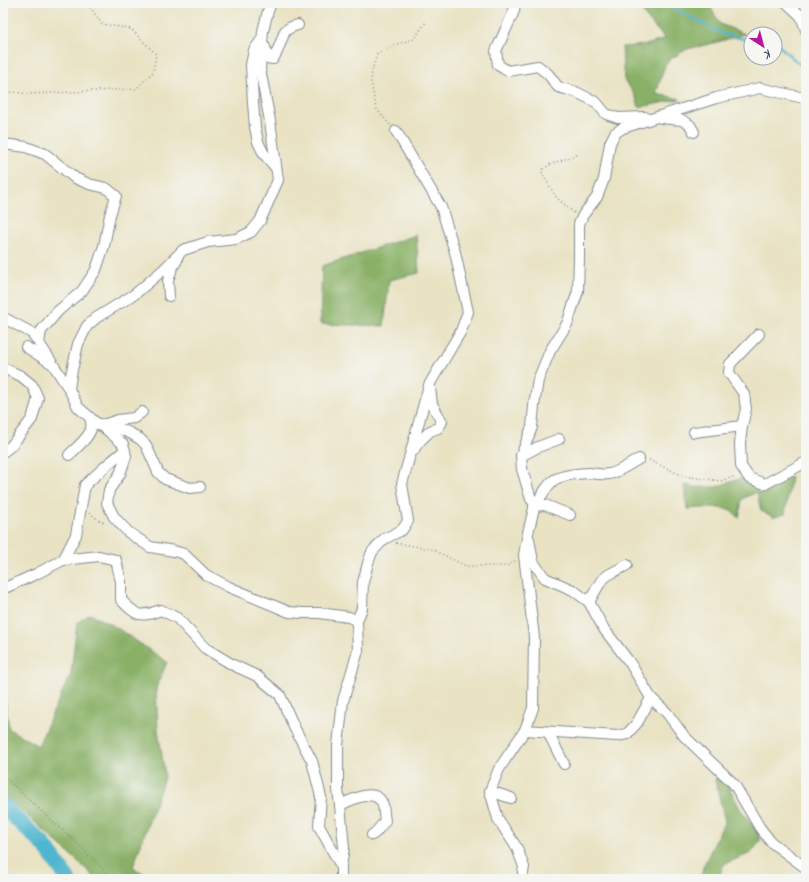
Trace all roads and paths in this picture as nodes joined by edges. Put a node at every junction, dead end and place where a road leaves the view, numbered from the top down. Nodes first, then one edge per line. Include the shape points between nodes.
1 (87, 3) edge
2 (271, 3) edge
3 (515, 3) edge
4 (787, 3) edge
5 (426, 22) dead end
6 (298, 25) dead end
7 (806, 30) edge
8 (262, 35) junction
9 (3, 91) edge
10 (806, 99) edge
11 (657, 117) junction
12 (396, 132) joint
13 (694, 132) dead end
14 (3, 144) edge
15 (579, 154) dead end
16 (276, 168) junction
17 (581, 220) junction
18 (183, 250) junction
19 (169, 296) dead end
20 (3, 319) edge
21 (759, 334) dead end
22 (39, 342) junction
23 (26, 347) dead end
24 (55, 365) junction
25 (3, 368) edge
26 (429, 385) junction
27 (69, 389) junction
28 (142, 412) dead end
29 (97, 422) junction
30 (742, 426) junction
31 (694, 432) dead end
32 (559, 439) dead end
33 (125, 450) junction
34 (3, 452) edge
35 (69, 455) dead end
36 (521, 456) junction
37 (409, 457) junction
38 (639, 459) joint
39 (806, 462) edge
40 (746, 473) junction
41 (200, 487) dead end
42 (534, 505) junction
43 (81, 507) junction
44 (570, 515) dead end
45 (110, 525) dead end
46 (528, 533) junction
47 (396, 543) dead end
48 (524, 554) junction
49 (63, 560) junction
50 (627, 565) dead end
51 (3, 586) edge
52 (589, 602) junction
53 (357, 621) junction
54 (651, 698) junction
55 (525, 730) junction
56 (548, 732) junction
57 (564, 764) dead end
58 (3, 776) edge
59 (490, 791) junction
60 (512, 798) dead end
61 (340, 805) junction
62 (372, 835) dead end
63 (341, 866) junction
64 (806, 868) edge
65 (112, 879) edge
66 (341, 879) edge
67 (522, 879) edge

1 - 9 path via 102,24 131,29 156,54 153,72 136,89 29,94
2 - 8 street
3 - 11 street via 514,11 496,51 498,65 508,71 538,66 558,87 596,102 606,114 618,118
4 - 7 street via 801,16
5 - 12 path via 414,39 377,54 372,71 371,82 376,108
6 - 8 street via 285,31 273,59 266,58
8 - 16 street via 260,69
8 - 16 street via 254,50 251,65 255,127 264,154
10 - 11 street via 760,88 716,98
11 - 13 street via 682,120
11 - 17 street via 615,133 610,143 604,179 597,197
12 - 26 street via 442,206 468,312 461,331
14 - 22 street via 26,147 45,154 75,178 106,188 116,196 96,270 82,291 58,311 41,331
15 - 17 path via 551,164 543,169 542,173 556,197
16 - 18 street via 278,180 260,221 251,232 236,239 208,242
17 - 36 street via 578,291 567,324 550,351 538,380 532,427
18 - 19 street via 172,268 168,281
18 - 27 street via 135,294 87,326 78,344
20 - 22 street via 32,333
21 - 30 street via 730,364 729,373 744,394 746,409
22 - 24 street
23 - 24 street
24 - 27 street
25 - 34 street via 21,376 32,385 38,398 32,419 11,446
26 - 37 street
26 - 37 street via 432,404 442,422 438,428 430,431
27 - 29 street via 78,407
28 - 29 street via 134,418
29 - 33 street via 123,444
29 - 35 street
29 - 41 street via 130,433 146,444 158,472 165,479 190,488
30 - 31 street
30 - 40 street via 741,466
32 - 36 street
33 - 43 street via 85,485
33 - 53 street via 126,456 120,474 109,490 107,503 114,517 128,532 150,547 184,554 206,575 289,612 319,613 349,617
36 - 42 street via 522,469
37 - 53 street via 402,484 408,521 402,530 384,539 372,552 363,582 362,608
38 - 40 path via 651,460 682,476 722,481
38 - 42 street via 610,474 571,475 556,479 546,487
39 - 40 street via 765,484 749,478
42 - 44 street via 544,505
42 - 46 street
43 - 45 path
43 - 49 street via 76,535
46 - 48 street
46 - 52 street via 533,562 544,578 573,590
47 - 48 path via 430,549 466,566 507,566
48 - 55 street via 534,637 533,708
49 - 51 street via 7,587
49 - 63 street via 99,556 116,560 121,582 121,600 134,613 148,615 161,610 177,618 205,648 233,666 256,676 280,694 312,761 321,797 319,826
50 - 52 street via 608,574
52 - 54 street via 604,629 630,663
53 - 61 street via 358,651 343,701 338,745
54 - 56 street via 628,734 617,736
54 - 64 street via 684,736 734,784 771,842
55 - 56 street
55 - 59 street via 499,769
56 - 57 street
58 - 65 path
59 - 60 street
59 - 67 street via 498,820 517,848 524,867
61 - 62 street via 369,795 377,797 382,804 385,822
61 - 63 street via 344,848
63 - 66 street

